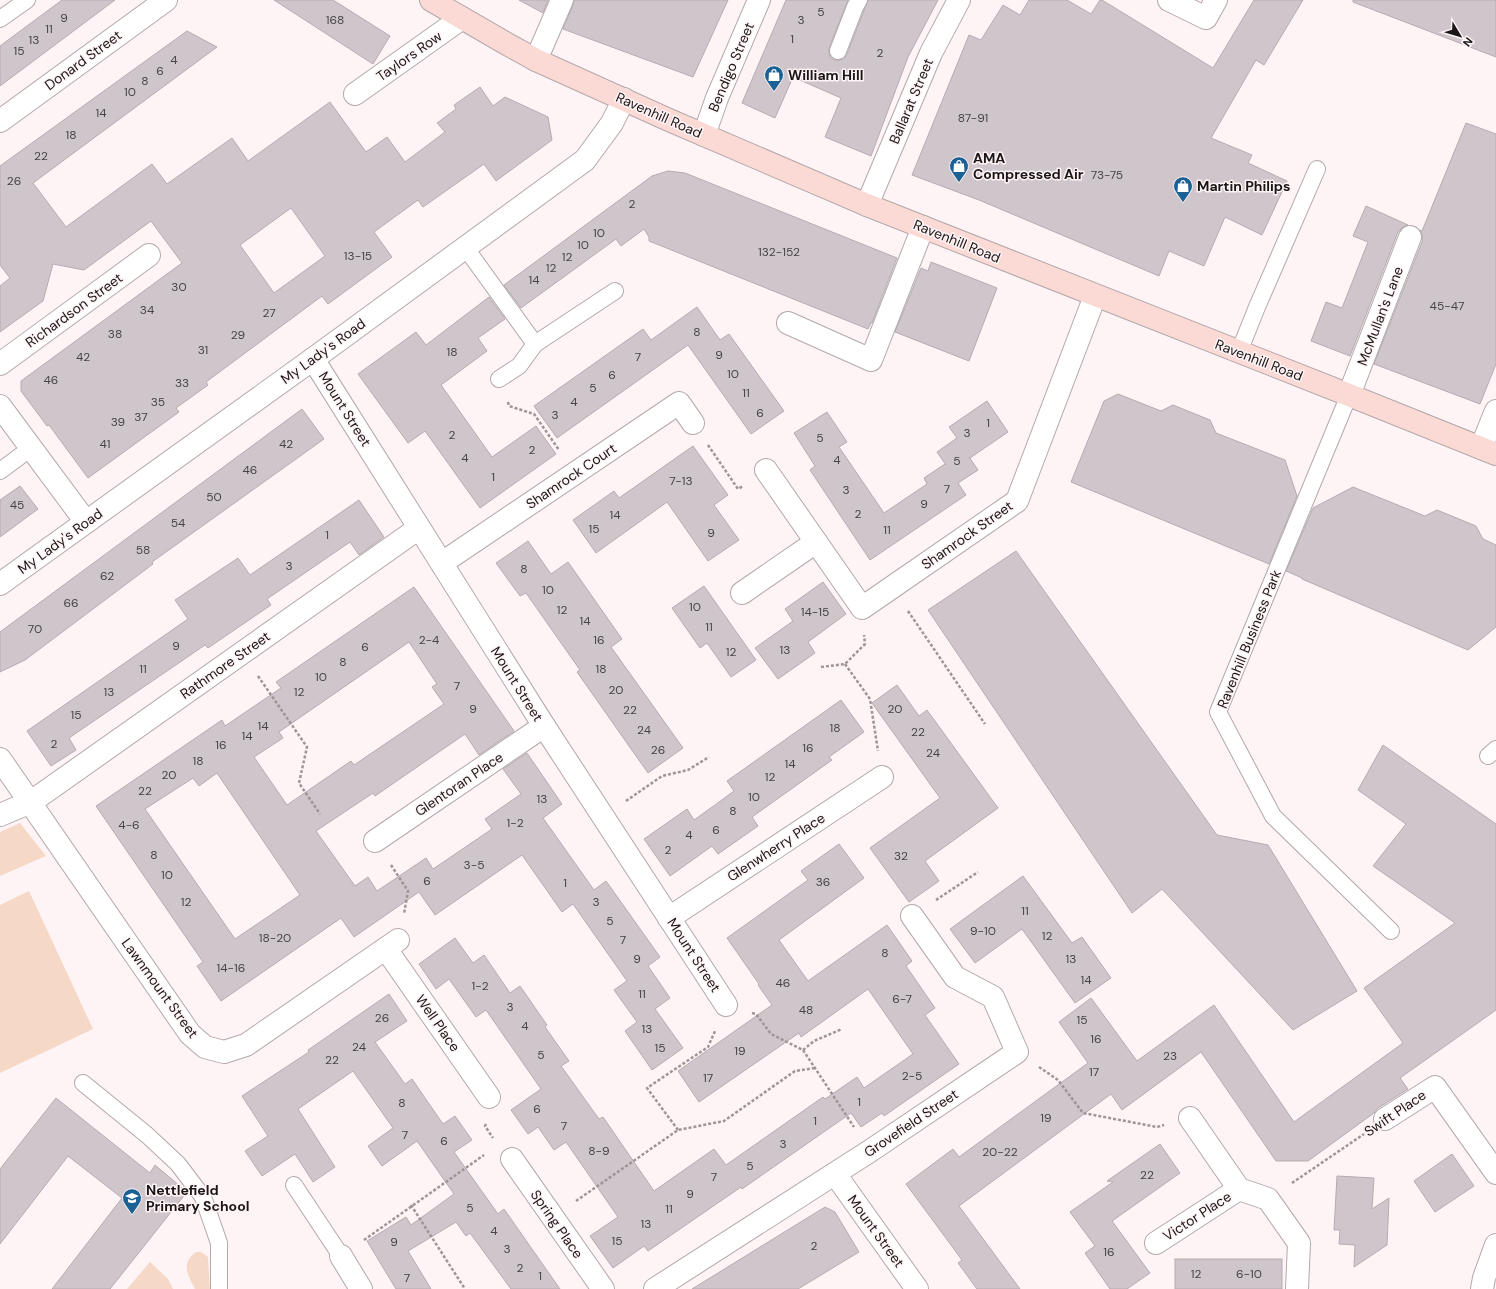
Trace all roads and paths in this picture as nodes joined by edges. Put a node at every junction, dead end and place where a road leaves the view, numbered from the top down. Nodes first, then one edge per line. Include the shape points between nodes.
1 (27, 0) edge
2 (166, 0) edge
3 (431, 0) edge
4 (562, 0) edge
5 (759, 0) edge
6 (859, 0) edge
7 (959, 0) edge
8 (1169, 0) edge
9 (1216, 0) edge
10 (462, 18) junction
11 (0, 19) edge
12 (838, 51) dead end
13 (536, 60) junction
14 (355, 94) dead end
15 (624, 99) junction
16 (0, 121) edge
17 (704, 135) junction
18 (1317, 170) dead end
19 (868, 205) junction
20 (923, 227) junction
21 (1410, 237) dead end
22 (465, 247) junction
23 (149, 255) dead end
24 (615, 291) dead end
25 (1095, 296) junction
26 (788, 323) dead end
27 (535, 344) junction
28 (1239, 352) junction
29 (313, 359) junction
30 (0, 364) edge
31 (499, 379) joint
32 (1349, 395) junction
33 (0, 406) edge
34 (1496, 411) edge
35 (693, 423) joint
36 (31, 448) junction
37 (1489, 451) edge
38 (766, 470) joint
39 (0, 472) edge
40 (576, 474) junction
41 (86, 522) junction
42 (419, 528) junction
43 (816, 542) junction
44 (442, 563) junction
45 (0, 584) edge
46 (892, 587) junction
47 (742, 593) dead end
48 (862, 608) junction
49 (242, 653) junction
50 (845, 664) junction
51 (821, 667) dead end
52 (985, 724) dead end
53 (544, 726) junction
54 (709, 757) dead end
55 (0, 758) edge
56 (882, 777) joint
57 (30, 802) junction
58 (320, 814) dead end
59 (0, 815) edge
60 (603, 817) junction
61 (375, 841) joint
62 (978, 872) dead end
63 (912, 916) joint
64 (669, 918) junction
65 (1391, 931) dead end
66 (392, 944) junction
67 (726, 1005) junction
68 (842, 1029) dead end
69 (803, 1050) junction
70 (1017, 1052) junction
71 (815, 1068) junction
72 (83, 1083) dead end
73 (489, 1097) joint
74 (1190, 1118) joint
75 (1385, 1119) joint
76 (678, 1130) junction
77 (870, 1151) junction
78 (505, 1152) junction
79 (1496, 1173) edge
80 (835, 1174) junction
81 (294, 1185) dead end
82 (1239, 1189) junction
83 (1268, 1199) junction
84 (411, 1205) junction
85 (553, 1218) junction
86 (385, 1224) dead end
87 (1156, 1243) dead end
88 (1496, 1245) edge
89 (342, 1256) joint
90 (358, 1288) edge
91 (219, 1289) edge
92 (465, 1289) edge
93 (603, 1289) edge
94 (655, 1289) edge
95 (917, 1289) edge
96 (1297, 1289) edge
97 (1482, 1289) edge

1 - 11 lane
2 - 16 street, Donard Street
3 - 10 main road, Ravenhill Road
4 - 13 street
5 - 17 street, Bendigo Street
6 - 12 lane
7 - 19 street, Ballarat Street via 931,53
8 - 9 street via 1206,18
10 - 13 main road, Ravenhill Road
10 - 14 street, Taylors Row
13 - 15 main road, Ravenhill Road
15 - 17 main road, Ravenhill Road
15 - 22 street, My Lady's Road via 612,123 585,160
17 - 19 main road, Ravenhill Road
18 - 28 lane
19 - 20 main road, Ravenhill Road
20 - 25 main road, Ravenhill Road
20 - 26 street via 871,360
21 - 32 street, McMullan's Lane
22 - 27 lane
22 - 29 street, My Lady's Road
23 - 30 street, Richardson Street
24 - 27 lane
25 - 28 main road, Ravenhill Road
25 - 46 street, Shamrock Street via 1017,501
27 - 31 lane via 519,366
28 - 32 main road, Ravenhill Road
29 - 41 street, My Lady's Road
29 - 42 street, Mount Street
31 - 40 path via 509,406 534,414
32 - 37 main road, Ravenhill Road
32 - 65 lane, Ravenhill Business Park via 1218,712 1273,816
33 - 36 street
34 - 37 street
35 - 38 path via 738,489
35 - 40 street, Shamrock Court via 679,402
36 - 39 lane
36 - 41 street
38 - 43 street
40 - 44 street, Shamrock Court
41 - 45 street, My Lady's Road
42 - 44 street, Mount Street
42 - 49 street, Rathmore Street
43 - 47 street
43 - 48 street
44 - 53 street, Mount Street
46 - 48 street, Shamrock Street
46 - 52 path
48 - 50 path via 865,644
49 - 57 street, Rathmore Street
49 - 58 path via 307,747 299,784
50 - 51 path
50 - 56 path via 870,699
53 - 60 street, Mount Street
53 - 61 street, Glentoran Place
54 - 60 path via 688,770 662,776
55 - 57 street, Lawnmount Street
56 - 64 street, Glenwherry Place
57 - 59 street, Rathmore Street
57 - 66 street, Lawnmount Street via 190,1034 205,1047 224,1052 246,1045
60 - 64 street, Mount Street
61 - 66 path via 408,892
62 - 63 path
63 - 70 street via 955,977 993,997
64 - 67 street, Mount Street
66 - 73 street, Well Place
67 - 69 path via 756,1014 771,1034
67 - 76 path via 708,1047 646,1088
68 - 69 path via 814,1041
69 - 71 path
70 - 74 path via 1058,1080 1083,1113 1157,1127
70 - 77 street, Grovefield Street
71 - 76 path via 795,1071 724,1121
71 - 77 path
72 - 91 lane via 178,1164 203,1197 219,1243
73 - 78 path via 485,1126
74 - 82 street, Victor Place
75 - 79 street, Swift Place via 1435,1087
75 - 83 path, Swift Place
76 - 85 path
77 - 80 street, Grovefield Street
78 - 84 path
78 - 85 street, Spring Place
80 - 94 street, Grovefield Street
80 - 95 street, Mount Street
81 - 89 lane
82 - 83 street, Victor Place
82 - 87 street, Victor Place
83 - 96 street via 1299,1243
84 - 86 path
84 - 92 path
85 - 93 street, Spring Place
88 - 97 street
89 - 90 street

